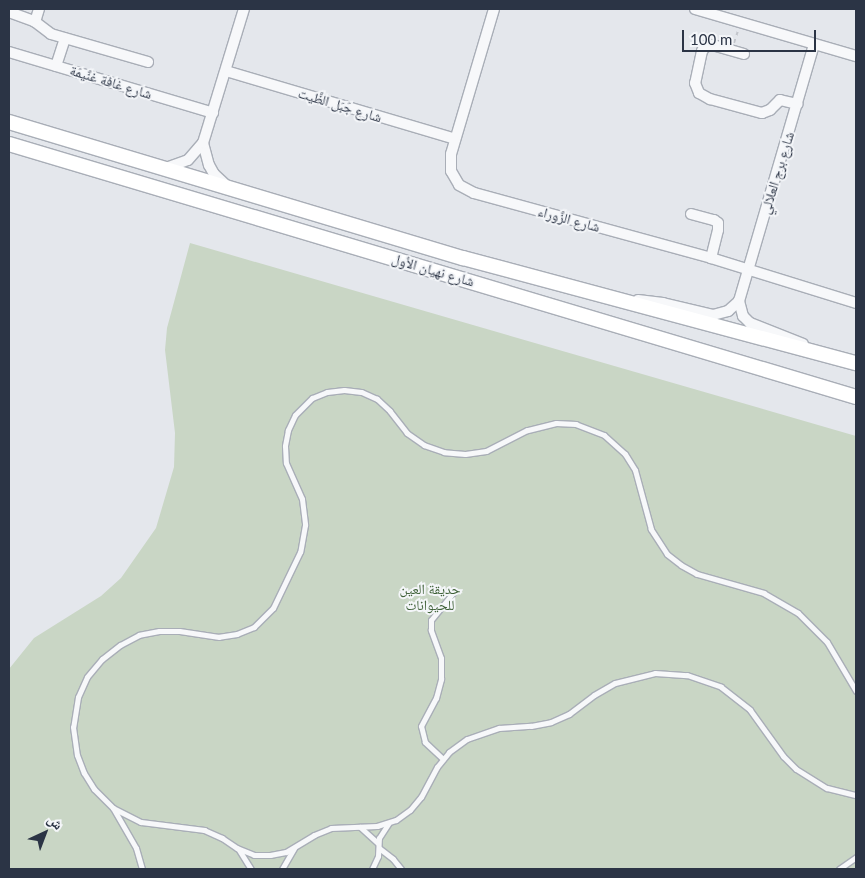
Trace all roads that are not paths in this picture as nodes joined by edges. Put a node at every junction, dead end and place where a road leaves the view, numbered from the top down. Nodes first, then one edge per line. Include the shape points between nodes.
1 (39, 9) edge
2 (244, 9) edge
3 (494, 9) edge
4 (695, 9) edge
5 (9, 12) edge
6 (35, 22) junction
7 (65, 38) junction
8 (814, 44) junction
9 (9, 52) edge
10 (744, 54) dead end
11 (856, 56) edge
12 (148, 62) dead end
13 (56, 66) junction
14 (226, 71) junction
15 (798, 104) junction
16 (213, 112) junction
17 (9, 122) edge
18 (455, 140) junction
19 (203, 143) junction
20 (9, 144) edge
21 (166, 168) junction
22 (233, 190) junction
23 (691, 214) dead end
24 (711, 258) junction
25 (748, 270) junction
26 (739, 301) junction
27 (622, 302) junction
28 (856, 303) edge
29 (815, 352) junction
30 (856, 363) edge
31 (856, 386) edge
32 (828, 388) junction
33 (856, 396) edge
34 (454, 592) dead end
35 (856, 691) edge
36 (443, 759) junction
37 (856, 795) edge
38 (113, 808) junction
39 (389, 823) junction
40 (359, 827) junction
41 (379, 846) junction
42 (237, 848) junction
43 (294, 848) junction
44 (856, 857) edge
45 (142, 869) edge
46 (251, 869) edge
47 (282, 869) edge
48 (372, 869) edge
49 (400, 869) edge
50 (839, 869) edge

1 - 6 street
2 - 14 street
3 - 18 street, شارع الزَّوراء
4 - 8 street
5 - 6 street
6 - 7 street via 51,34
7 - 12 street
7 - 13 street
8 - 11 street
8 - 15 street, شارع برج العلالي
9 - 13 street, شارع غافة غنَّيمَة
10 - 15 street via 712,45 704,48 695,83 699,93 762,113 780,100
13 - 16 street, شارع غافة غنَّيمَة
14 - 16 street
14 - 18 street, شارع جَبَل الظَّيت
15 - 25 street, شارع برج العلالي
16 - 19 street
17 - 21 main road, شارع نهيان الأول
18 - 24 street, شارع الزَّوراء via 451,171 466,190
19 - 21 street via 188,160
19 - 22 street via 214,174
20 - 32 main road, شارع نهيان الأول
21 - 22 main road, شارع نهيان الأول
22 - 27 main road, شارع نهيان الأول
23 - 24 street via 718,223
24 - 25 street, شارع الزَّوراء
25 - 26 street, شارع برج العلالي
25 - 28 street, شارع الزَّوراء
26 - 27 street via 728,311 713,314 653,301
26 - 29 street via 743,316 750,324 788,337
27 - 29 main road, شارع نهيان الأول
29 - 30 main road, شارع نهيان الأول
31 - 32 main road
32 - 33 main road, شارع نهيان الأول
34 - 36 lane via 431,620 431,630 441,658 441,680 436,698 421,726 425,742
35 - 38 lane via 827,642 798,613 764,593 697,574 667,554 651,529 635,470 619,447 604,435 576,424 546,424 486,451 444,452 424,445 407,433 377,399 361,392 335,390 306,403 288,430 286,463 302,499 304,534 278,601 267,615 246,631 228,636 169,630 139,635 110,651 85,682 75,711 75,746 89,781
36 - 37 lane via 458,745 482,732 541,725 561,718 604,688 625,680 655,673 677,674 710,682 731,694 750,710 796,769 827,788
36 - 39 lane via 416,804
38 - 42 lane via 141,822 204,830
38 - 45 lane via 131,839
39 - 40 lane
39 - 41 lane via 381,834
40 - 41 lane
40 - 43 lane via 332,828
41 - 48 lane via 377,862
41 - 49 lane
42 - 43 lane via 262,855 279,854
42 - 46 lane
43 - 47 lane
44 - 50 lane

